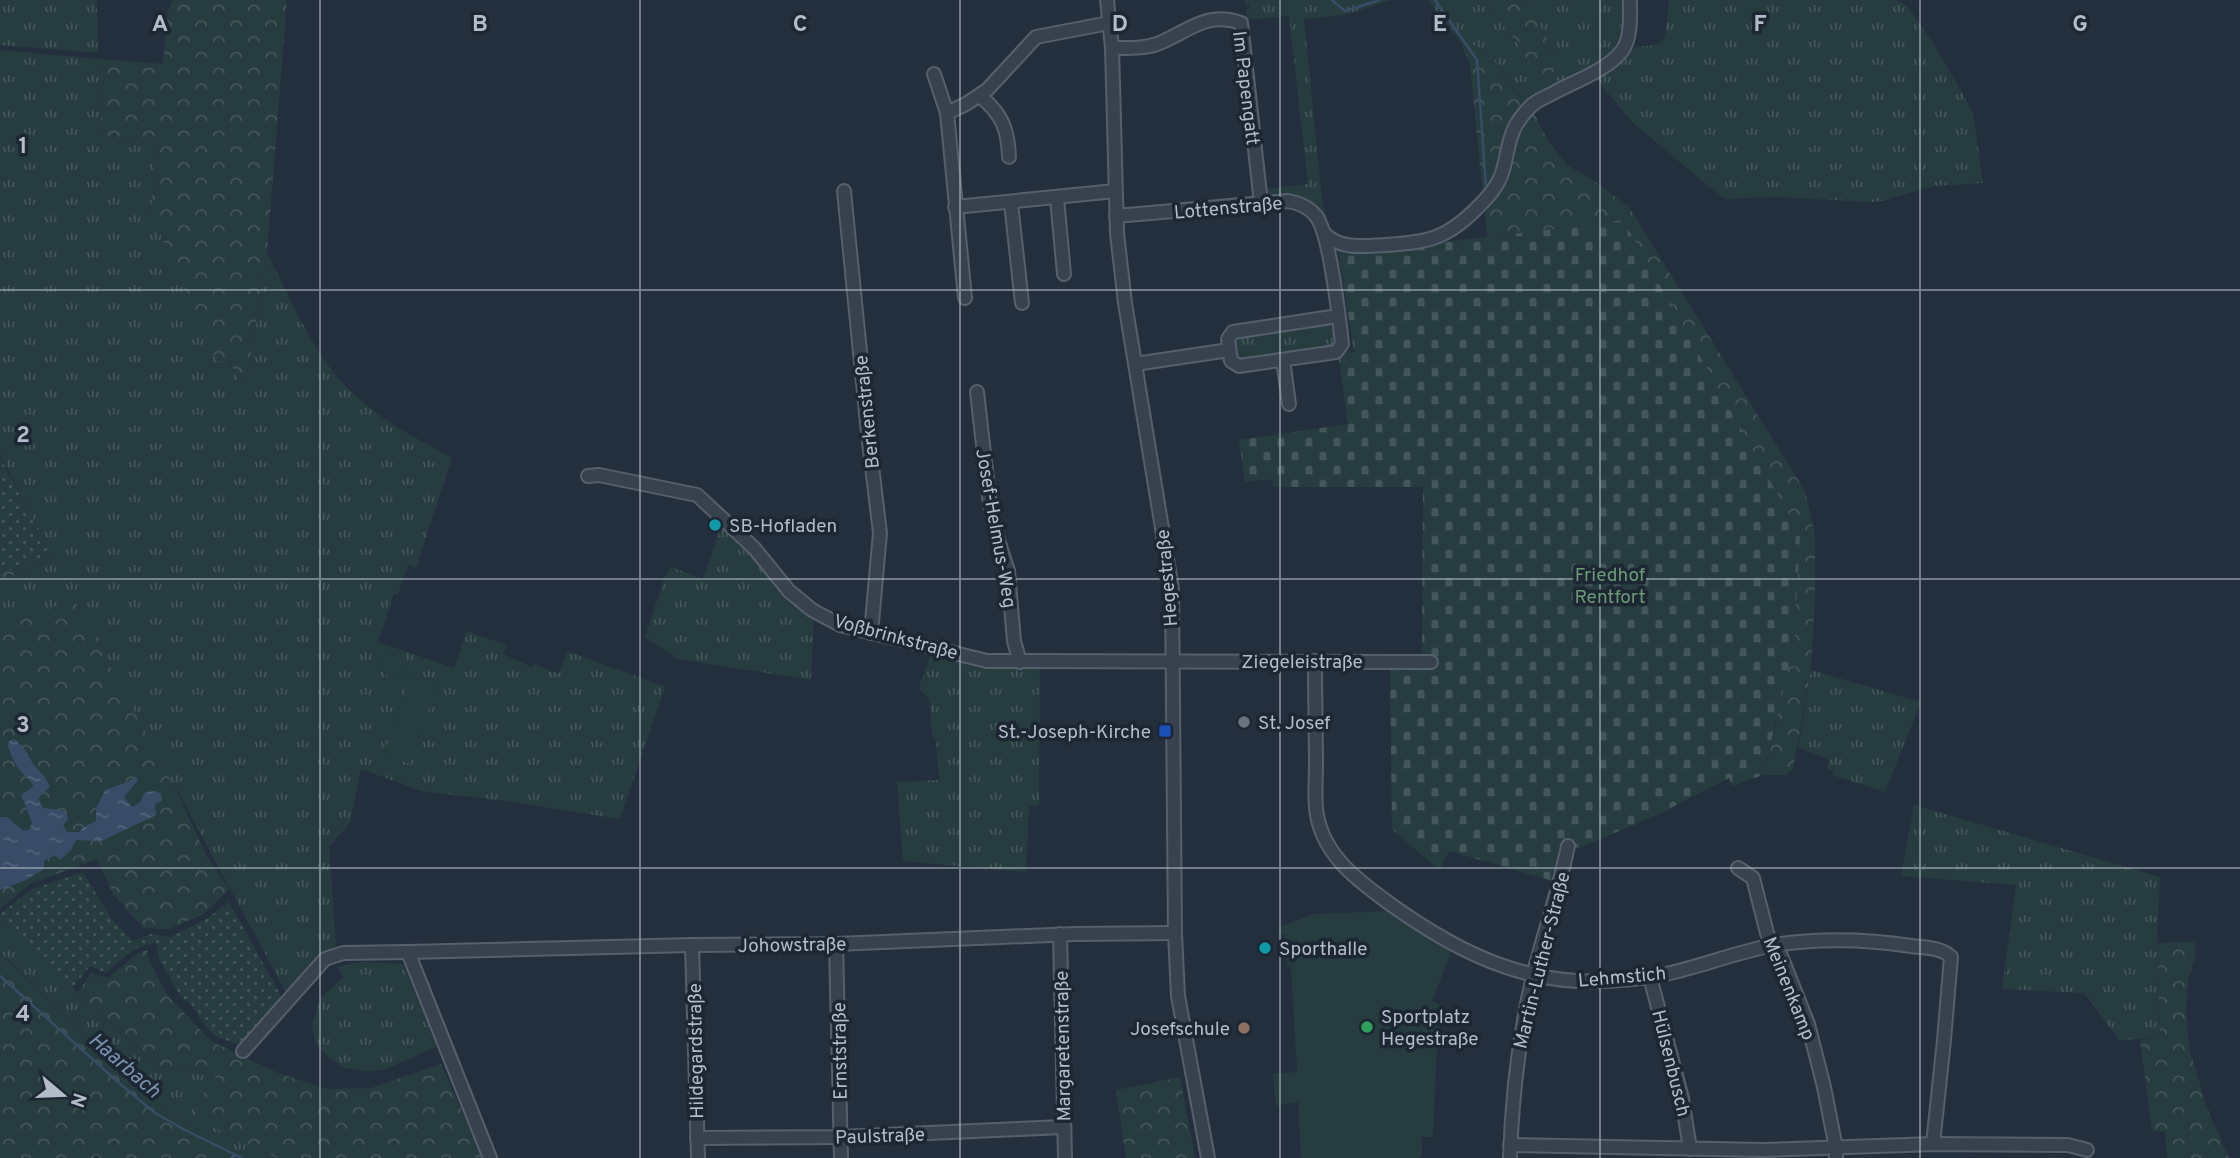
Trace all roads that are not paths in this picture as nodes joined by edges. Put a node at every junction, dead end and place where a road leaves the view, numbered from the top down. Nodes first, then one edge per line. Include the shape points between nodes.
1 (1107, 0) edge
2 (1630, 0) edge
3 (1110, 23) junction
4 (1112, 48) junction
5 (933, 74) dead end
6 (984, 93) junction
7 (947, 113) junction
8 (1009, 157) dead end
9 (844, 191) dead end
10 (1115, 191) junction
11 (1057, 198) junction
12 (1011, 203) junction
13 (1261, 203) junction
14 (955, 207) junction
15 (1116, 216) junction
16 (1324, 233) junction
17 (1064, 274) dead end
18 (965, 298) dead end
19 (1022, 303) dead end
20 (1338, 316) junction
21 (1229, 350) junction
22 (1283, 360) junction
23 (1135, 364) junction
24 (977, 393) dead end
25 (1289, 404) dead end
26 (588, 476) dead end
27 (871, 633) junction
28 (1172, 661) junction
29 (1315, 661) junction
30 (1020, 662) junction
31 (1431, 662) dead end
32 (1568, 846) dead end
33 (1738, 868) dead end
34 (1175, 933) junction
35 (1060, 934) junction
36 (692, 944) junction
37 (836, 944) junction
38 (1773, 946) junction
39 (408, 952) junction
40 (1534, 975) junction
41 (1650, 977) junction
42 (243, 1051) dead end
43 (1063, 1127) junction
44 (841, 1136) junction
45 (697, 1138) junction
46 (1933, 1144) junction
47 (1690, 1149) junction
48 (2087, 1150) dead end
49 (1510, 1151) edge
50 (1836, 1153) edge
51 (490, 1158) edge
52 (698, 1158) edge
53 (841, 1158) edge
54 (1065, 1158) edge
55 (1208, 1158) edge

1 - 3 street, Hegestraße
2 - 16 street via 1622,52 1531,106 1511,133 1503,172 1493,193 1462,224 1445,235 1386,245 1349,246
3 - 4 street, Hegestraße
3 - 6 street via 1036,37
4 - 10 street, Hegestraße
4 - 13 street, Im Papengatt via 1153,45 1198,23 1230,19 1241,23
5 - 7 street
6 - 7 street
6 - 8 street via 1004,125
7 - 14 street
9 - 27 street, Berkenstraße via 880,533
10 - 11 street
10 - 15 street, Hegestraße
11 - 12 street
11 - 17 street
12 - 14 street
12 - 19 street
13 - 15 street, Lottenstraße
13 - 16 street, Lottenstraße via 1303,205 1317,217
14 - 18 street
15 - 23 street, Hegestraße
16 - 20 street, Lottenstraße
20 - 21 street via 1233,332
20 - 22 street, Lottenstraße via 1342,344 1336,352
21 - 22 street, Lottenstraße via 1231,361 1239,366
21 - 23 street
22 - 25 street
23 - 28 street, Hegestraße via 1171,589
24 - 30 street, Josef-Helmus-Weg via 989,497 1008,571
26 - 27 street, Voßbrinkstraße via 697,495 812,610 840,625
27 - 30 street, Voßbrinkstraße via 987,661
28 - 29 street, Ziegeleistraße
28 - 30 street, Voßbrinkstraße
28 - 34 street, Hegestraße
29 - 31 street, Ziegeleistraße
29 - 40 street, Lehmstich via 1317,815 1333,855 1369,888 1452,945
32 - 40 street, Martin-Luther-Straße
33 - 38 street, Meinenkamp via 1754,878
34 - 35 street, Johowstraße
34 - 55 street, Hegestraße via 1178,996
35 - 37 street, Johowstraße
35 - 43 street, Margaretenstraße
36 - 37 street, Johowstraße
36 - 39 street, Johowstraße
36 - 45 street, Hildegardstraße
37 - 44 street, Ernststraße
38 - 41 street, Lehmstich
38 - 46 street, Lehmstich via 1864,941 1941,950 1951,957
38 - 50 street, Meinenkamp via 1808,1024
39 - 42 street, Johowstraße via 343,953 325,959
39 - 51 street
40 - 41 street, Lehmstich via 1590,981
40 - 49 street, Martin-Luther-Straße via 1517,1059
41 - 47 street, Hülsenbusch via 1682,1098
43 - 44 street, Paulstraße
43 - 54 street, Margaretenstraße
44 - 45 street, Paulstraße
44 - 53 street, Ernststraße
45 - 52 street, Hildegardstraße
46 - 48 street via 2068,1145
46 - 50 street
47 - 49 street
47 - 50 street

